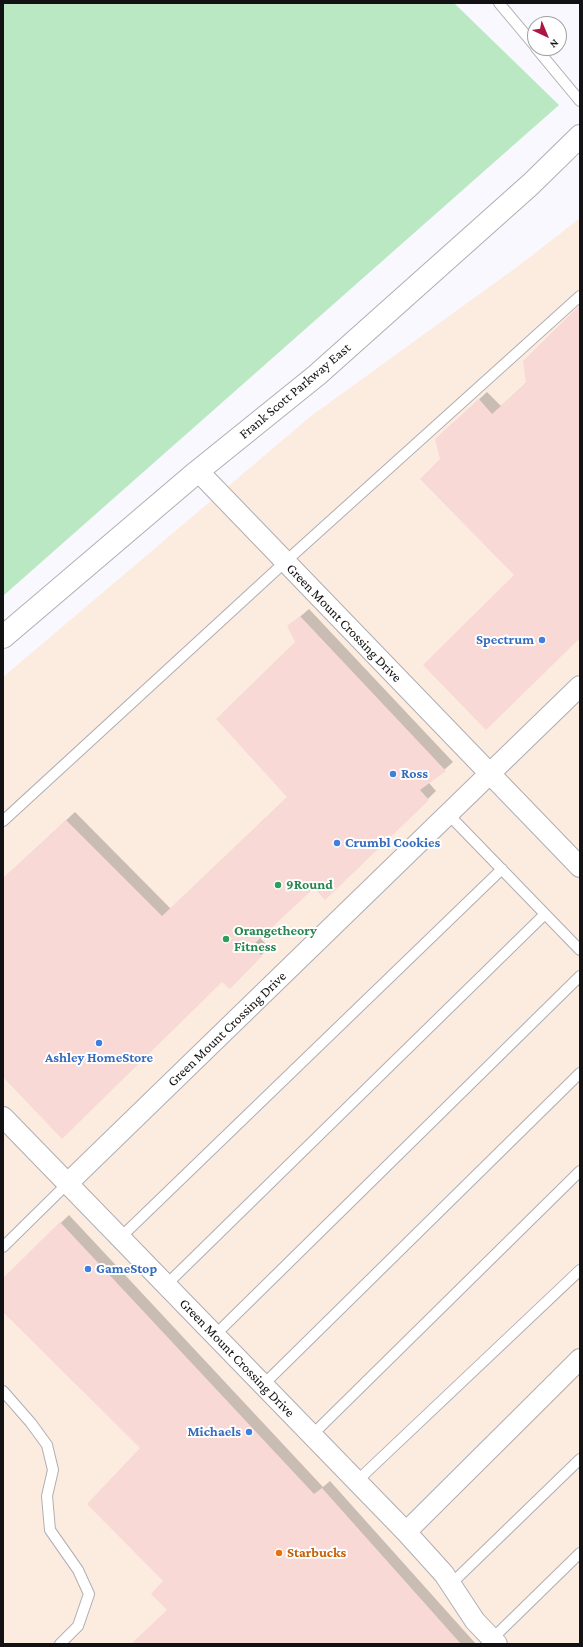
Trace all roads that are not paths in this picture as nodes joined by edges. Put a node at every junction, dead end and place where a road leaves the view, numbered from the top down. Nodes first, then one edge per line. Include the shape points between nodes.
1 (499, 3) edge
2 (527, 36) edge
3 (543, 56) edge
4 (580, 101) edge
5 (580, 136) edge
6 (580, 296) edge
7 (198, 471) junction
8 (285, 562) junction
9 (3, 636) edge
10 (580, 686) edge
11 (490, 774) junction
12 (448, 814) junction
13 (3, 821) edge
14 (580, 867) edge
15 (502, 869) junction
16 (546, 914) junction
17 (580, 950) edge
18 (580, 976) edge
19 (580, 1073) edge
20 (3, 1117) edge
21 (580, 1171) edge
22 (68, 1184) junction
23 (120, 1238) junction
24 (3, 1247) edge
25 (580, 1270) edge
26 (166, 1285) junction
27 (215, 1335) junction
28 (580, 1359) edge
29 (263, 1385) junction
30 (3, 1391) edge
31 (312, 1435) junction
32 (580, 1459) edge
33 (357, 1481) junction
34 (406, 1532) junction
35 (580, 1553) edge
36 (451, 1584) junction
37 (494, 1641) edge
38 (60, 1644) edge

1 - 2 lane
3 - 4 lane
5 - 7 main road, Frank Scott Parkway East via 531,184 316,374
6 - 8 lane
7 - 8 street, Green Mount Crossing Drive
7 - 9 main road, Frank Scott Parkway East
8 - 11 street, Green Mount Crossing Drive
8 - 13 lane
10 - 11 street, Green Mount Crossing Drive
11 - 12 street, Green Mount Crossing Drive
11 - 14 street, Green Mount Crossing Drive
12 - 15 lane
12 - 22 street, Green Mount Crossing Drive
15 - 16 lane
15 - 23 lane
16 - 17 lane
16 - 26 lane
18 - 27 lane
19 - 29 lane
20 - 22 street, Green Mount Crossing Drive
21 - 31 lane
22 - 23 street, Green Mount Crossing Drive
22 - 24 lane
23 - 26 street, Green Mount Crossing Drive
25 - 33 lane
26 - 27 street, Green Mount Crossing Drive
27 - 29 street, Green Mount Crossing Drive
28 - 34 street
29 - 31 street, Green Mount Crossing Drive
30 - 38 lane via 47,1445 53,1470 47,1496 50,1530 78,1570 89,1594 78,1626
31 - 33 street, Green Mount Crossing Drive
32 - 36 lane
33 - 34 street, Green Mount Crossing Drive
34 - 36 street, Green Mount Crossing Drive
35 - 37 lane
36 - 37 street, Green Mount Crossing Drive via 475,1621

